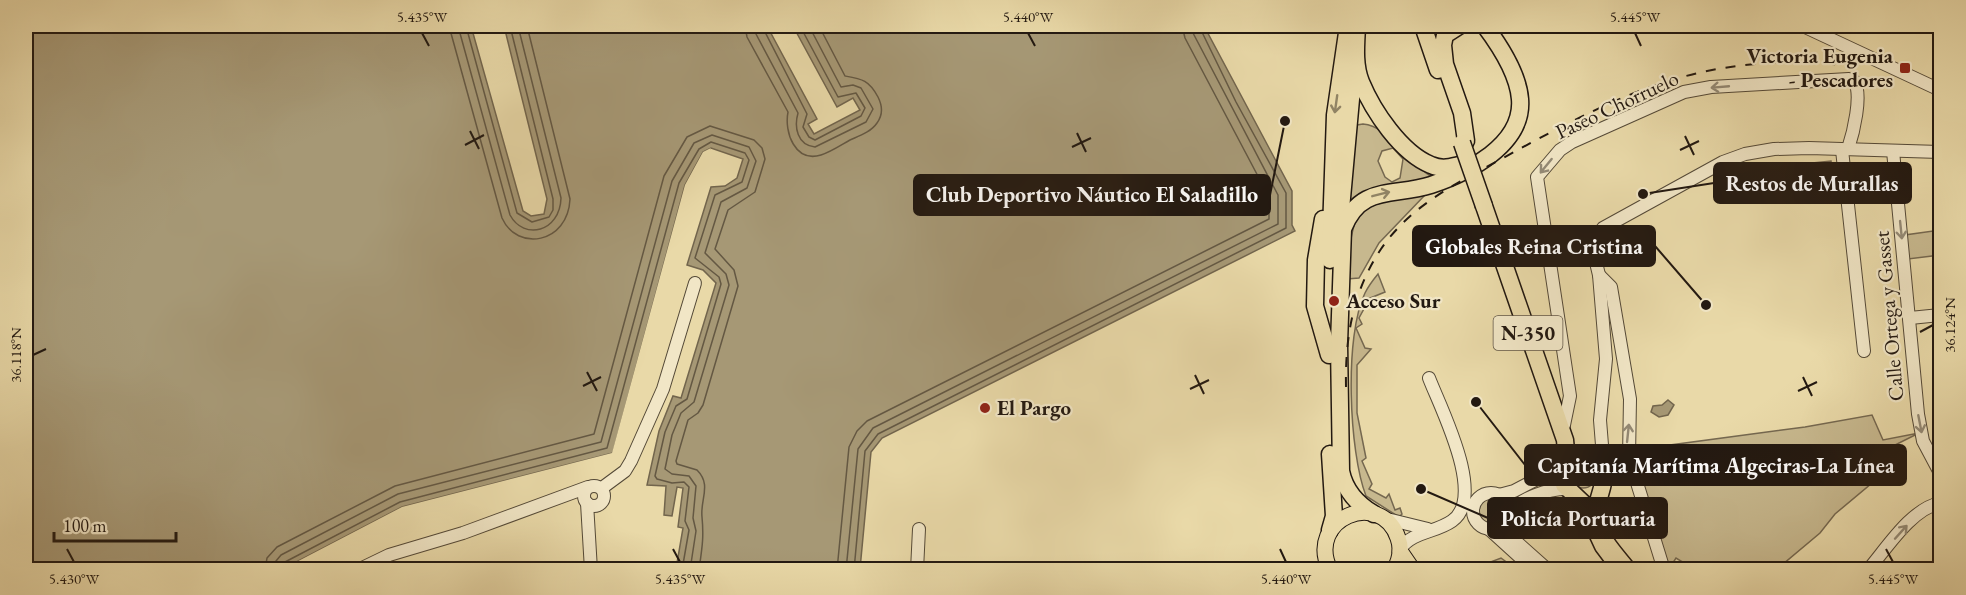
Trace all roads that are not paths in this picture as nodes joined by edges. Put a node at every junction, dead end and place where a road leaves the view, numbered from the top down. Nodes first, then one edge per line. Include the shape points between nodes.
1 (1348, 26) edge
2 (1357, 26) edge
3 (1418, 26) edge
4 (1425, 26) edge
5 (1459, 26) edge
6 (1470, 26) edge
7 (1485, 26) edge
8 (1803, 26) edge
9 (1356, 44) junction
10 (1429, 44) junction
11 (1941, 90) edge
12 (1349, 123) junction
13 (1388, 125) junction
14 (1464, 142) junction
15 (1845, 150) junction
16 (1893, 151) junction
17 (1941, 152) edge
18 (1332, 159) junction
19 (1486, 205) junction
20 (1332, 208) junction
21 (1343, 229) junction
22 (1316, 260) junction
23 (1599, 275) junction
24 (1329, 280) junction
25 (695, 284) dead end
26 (1941, 315) edge
27 (1910, 318) junction
28 (1863, 351) dead end
29 (1329, 355) junction
30 (1428, 378) dead end
31 (1566, 378) junction
32 (1551, 389) junction
33 (1564, 425) junction
34 (1926, 450) junction
35 (1941, 450) edge
36 (1581, 456) junction
37 (1941, 473) edge
38 (1603, 478) junction
39 (588, 487) junction
40 (602, 488) junction
41 (1571, 492) junction
42 (1498, 495) junction
43 (563, 498) junction
44 (586, 502) junction
45 (603, 502) junction
46 (1941, 502) edge
47 (1377, 515) junction
48 (1507, 517) junction
49 (919, 529) dead end
50 (1330, 530) junction
51 (1428, 530) junction
52 (1489, 530) junction
53 (591, 535) junction
54 (1400, 550) junction
55 (1325, 565) edge
56 (358, 570) edge
57 (591, 570) edge
58 (917, 570) edge
59 (1394, 570) edge
60 (1413, 570) edge
61 (1534, 570) edge
62 (1548, 570) edge
63 (1621, 570) edge
64 (1628, 570) edge
65 (1664, 570) edge
66 (1868, 570) edge

1 -> 18 highway
2 - 9 highway
3 - 10 highway
4 - 10 highway, N-350
4 - 14 highway, N-350
5 - 14 highway via 1445,35 1443,54 1462,113
6 - 13 highway via 1491,44 1513,90 1512,117 1497,141 1461,165 1433,166 1417,158
21 -> 7 highway via 1351,212 1366,199 1434,184 1473,165 1505,141 1517,121 1520,97 1510,67
8 - 11 street
9 - 12 highway
9 - 13 highway via 1360,80
10 - 14 highway, N-350
12 - 13 highway via 1370,116
12 - 20 highway via 1337,146
12 - 21 highway via 1340,221
14 - 19 highway, N-350, bridge
15 - 16 street
15 - 23 street via 1773,149 1723,162 1603,228 1593,244
15 - 28 street
15 -> 31 street, Paseo Chorruelo via 1857,111 1858,89 1849,79 1684,92 1560,150 1538,177
16 - 17 street
16 -> 27 street, Calle Ortega y Gasset
18 - 20 highway
18 - 22 highway
19 - 32 highway, N-350
19 - 36 highway, N-350 via 1565,440
20 - 24 highway
21 - 47 highway via 1339,344 1341,471 1353,497
22 - 24 highway
22 - 29 highway via 1315,306
23 - 36 street via 1606,358 1600,420
65 -> 23 street via 1629,457 1630,399 1611,287
24 - 29 highway
25 - 40 street via 663,389 631,461
26 - 27 street
27 -> 34 street, Calle Ortega y Gasset via 1918,414
29 - 50 highway via 1334,516
30 - 51 street via 1464,470 1460,513 1446,525
31 - 32 street via 1561,390
31 - 33 street, Paseo Chorruelo via 1570,396
32 - 33 highway, N-350
33 - 36 highway, N-350
34 - 35 street
34 - 37 street, Calle Ortega y Gasset
36 - 38 highway, N-350 via 1597,459
36 - 41 highway, N-350 via 1562,475
36 - 42 street via 1514,491
38 - 41 highway via 1591,495
38 - 64 highway via 1596,500 1596,520
39 - 40 street
39 - 43 street
39 - 44 street via 584,493
40 - 45 street
41 - 48 street via 1548,491 1519,503
41 - 63 highway, N-350 via 1583,503 1603,546
42 - 48 street via 1507,504
42 - 52 street via 1483,495 1473,505 1474,519
43 - 44 street
43 - 56 street via 389,555
44 - 45 street via 597,506
44 - 53 street
45 - 53 street
66 -> 46 street via 1915,517
47 - 50 main road via 1352,514
47 - 51 street
47 - 54 main road via 1394,530
48 - 52 street via 1498,528
48 - 62 street via 1510,536
49 - 58 street
50 - 55 main road
51 - 54 street via 1406,542
52 - 61 street
53 - 57 street
54 - 59 main road
54 - 60 main road

